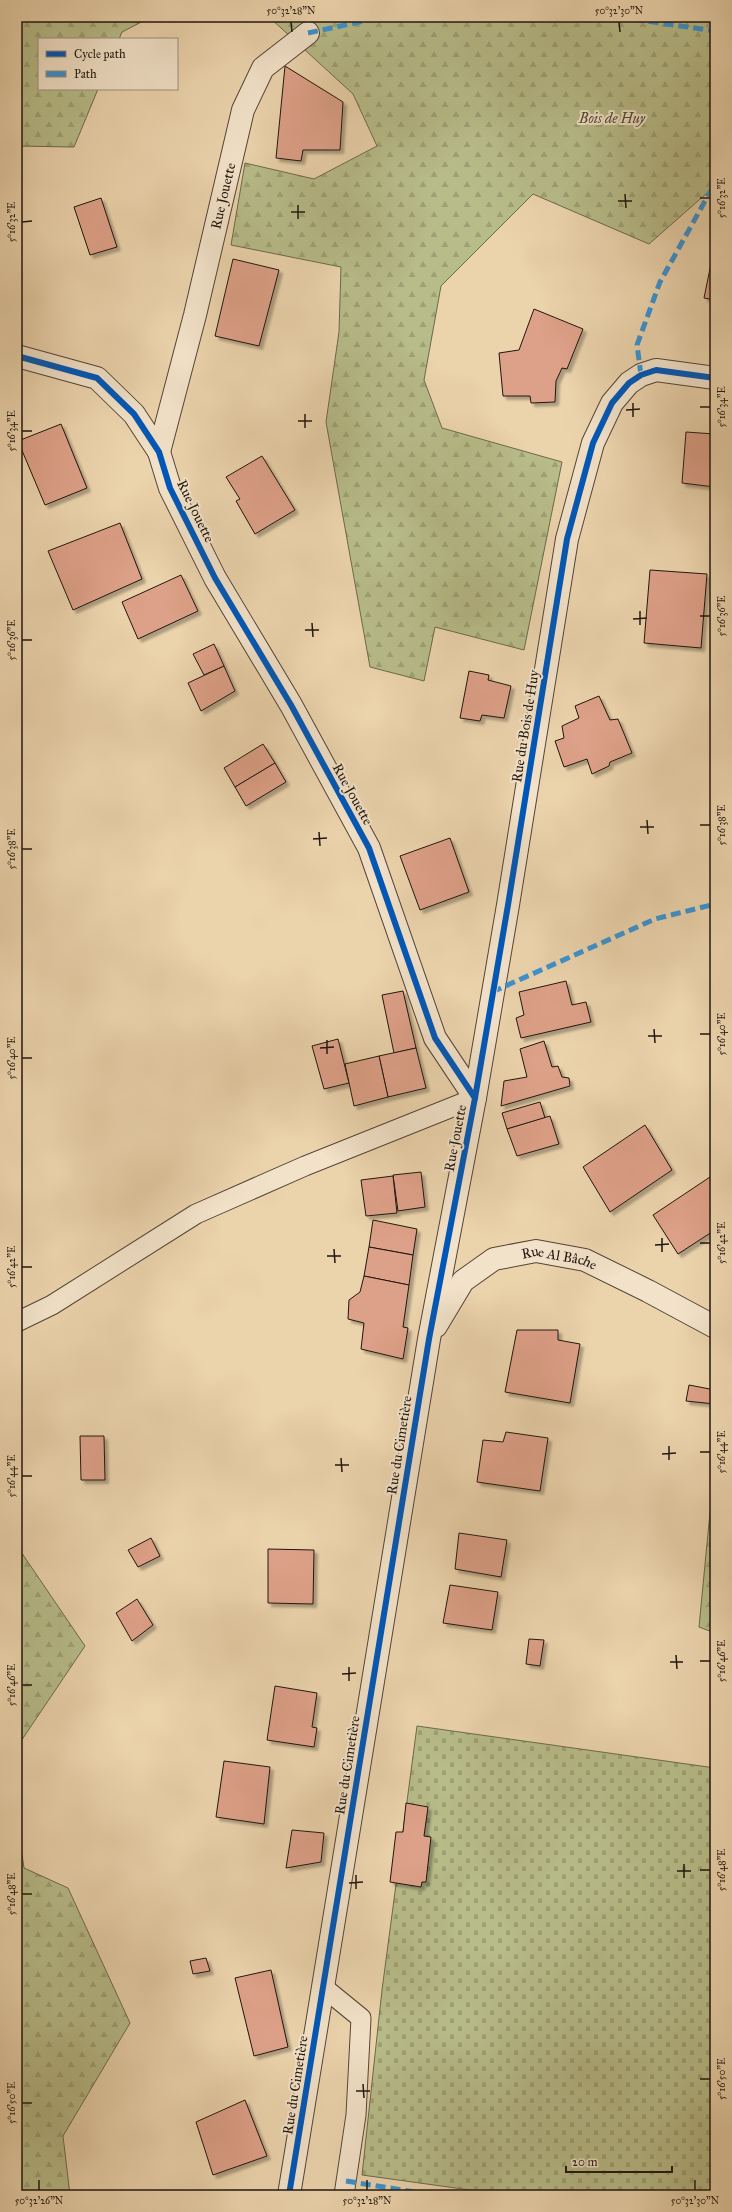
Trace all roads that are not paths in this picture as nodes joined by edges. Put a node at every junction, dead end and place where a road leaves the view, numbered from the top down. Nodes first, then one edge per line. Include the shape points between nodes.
1 (308, 32) dead end
2 (17, 356) edge
3 (715, 378) edge
4 (159, 452) junction
5 (474, 1098) junction
6 (17, 1322) edge
7 (715, 1327) edge
8 (429, 1339) junction
9 (323, 1987) junction
10 (289, 2195) edge
11 (344, 2195) edge

1 - 4 street, Rue Jouette via 263,68 243,110
2 - 4 street, Rue Jouette via 97,378 134,414
3 - 5 street, Rue du Bois de Huy via 656,370 641,375 629,383 612,403 593,443 567,539
4 - 5 street, Rue Jouette via 170,488 216,578 291,705 369,848 435,1038
5 - 6 lane via 304,1166 196,1214 52,1305
5 - 8 street, Rue Jouette
7 - 8 street, Rue Al Bâche via 648,1290 585,1260 536,1251 494,1259 463,1281
8 - 9 street, Rue du Cimetière
9 - 10 street, Rue du Cimetière
9 - 11 lane via 361,2018 356,2115

